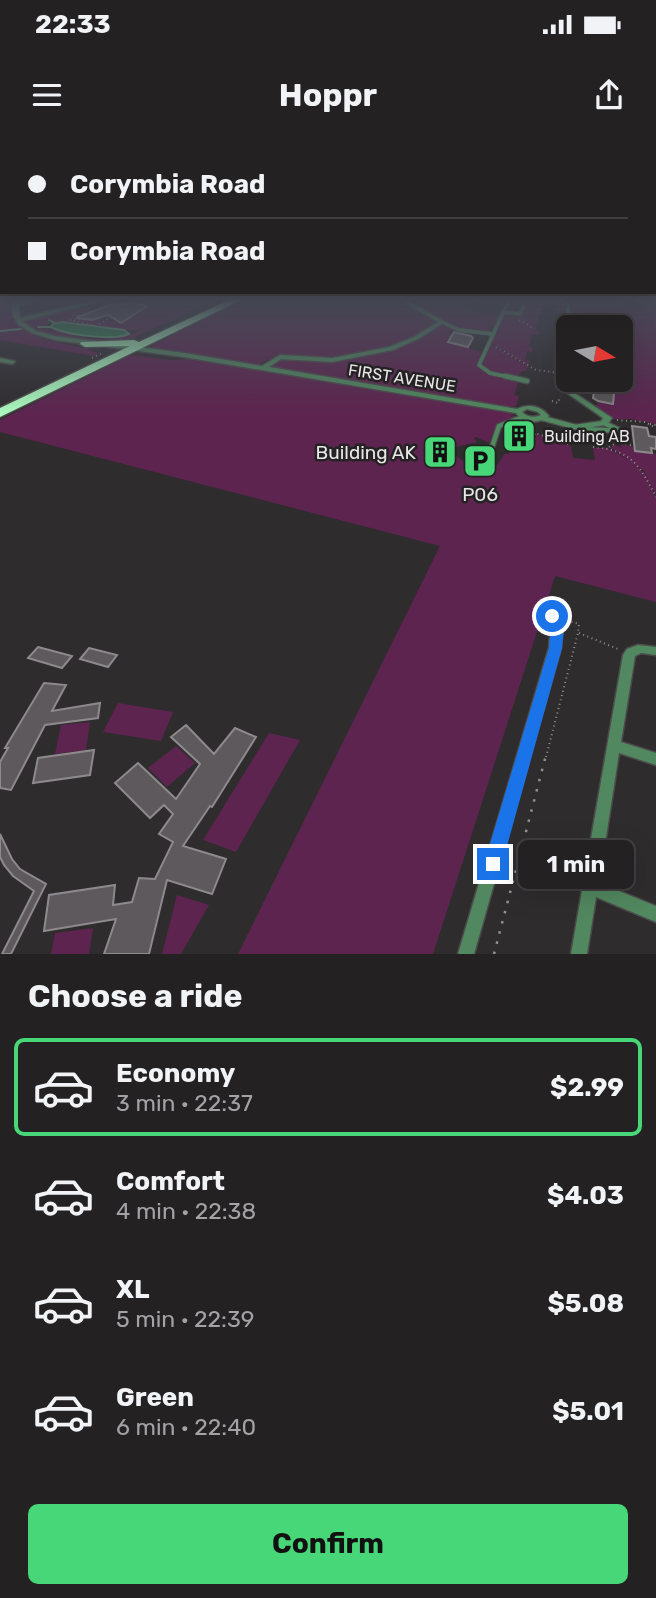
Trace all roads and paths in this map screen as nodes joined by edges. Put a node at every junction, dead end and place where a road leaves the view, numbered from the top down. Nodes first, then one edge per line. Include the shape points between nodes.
1 (57, 338) edge
2 (163, 338) edge
3 (416, 338) edge
4 (491, 338) edge
5 (489, 342) junction
6 (85, 344) junction
7 (151, 344) junction
8 (127, 350) junction
9 (199, 359) junction
10 (0, 360) edge
11 (12, 362) dead end
12 (262, 369) junction
13 (88, 370) junction
14 (556, 372) edge
15 (527, 382) dead end
16 (570, 392) edge
17 (0, 413) edge
18 (520, 414) junction
19 (542, 418) joint
20 (607, 422) junction
21 (656, 426) edge
22 (575, 427) junction
23 (521, 432) dead end
24 (534, 435) junction
25 (579, 436) dead end
26 (510, 438) dead end
27 (570, 444) dead end
28 (634, 446) dead end
29 (593, 447) dead end
30 (608, 447) junction
31 (487, 462) dead end
32 (656, 497) edge
33 (552, 616) dead end
34 (576, 623) dead end
35 (578, 633) junction
36 (618, 649) dead end
37 (656, 651) edge
38 (614, 745) junction
39 (656, 759) edge
40 (522, 853) junction
41 (590, 887) junction
42 (656, 914) edge
43 (466, 954) edge
44 (494, 954) edge
45 (579, 954) edge

1 - 6 street, FIRST AVENUE
2 - 7 highway
3 - 12 street via 391,349 332,360 280,357
4 - 5 lane
5 - 14 path via 536,370
5 - 15 lane via 480,367
6 - 7 highway
6 - 8 street, FIRST AVENUE
6 - 13 highway via 103,354
7 - 8 highway
7 - 9 street, FIRST AVENUE
8 - 9 street, FIRST AVENUE
8 - 13 highway
9 - 12 street, FIRST AVENUE
10 - 11 street
12 - 18 street, FIRST AVENUE
13 - 17 highway
16 - 20 street via 606,416
18 - 19 street, FIRST AVENUE via 526,407 538,409 544,413
18 - 31 lane via 499,426
19 - 22 lane
20 - 21 path via 629,419
20 - 22 lane
20 - 22 lane via 621,433
22 - 25 lane
23 - 24 path
24 - 26 path via 534,442
24 - 27 path
28 - 30 path via 618,442
29 - 30 path
30 - 32 path via 645,473
33 - 43 street via 557,626 555,648
34 - 35 path
35 - 36 path
35 - 40 path
37 - 38 street via 632,650 629,655
38 - 39 street
38 - 41 street
40 - 41 path
40 - 44 path
41 - 42 street
41 - 45 street

